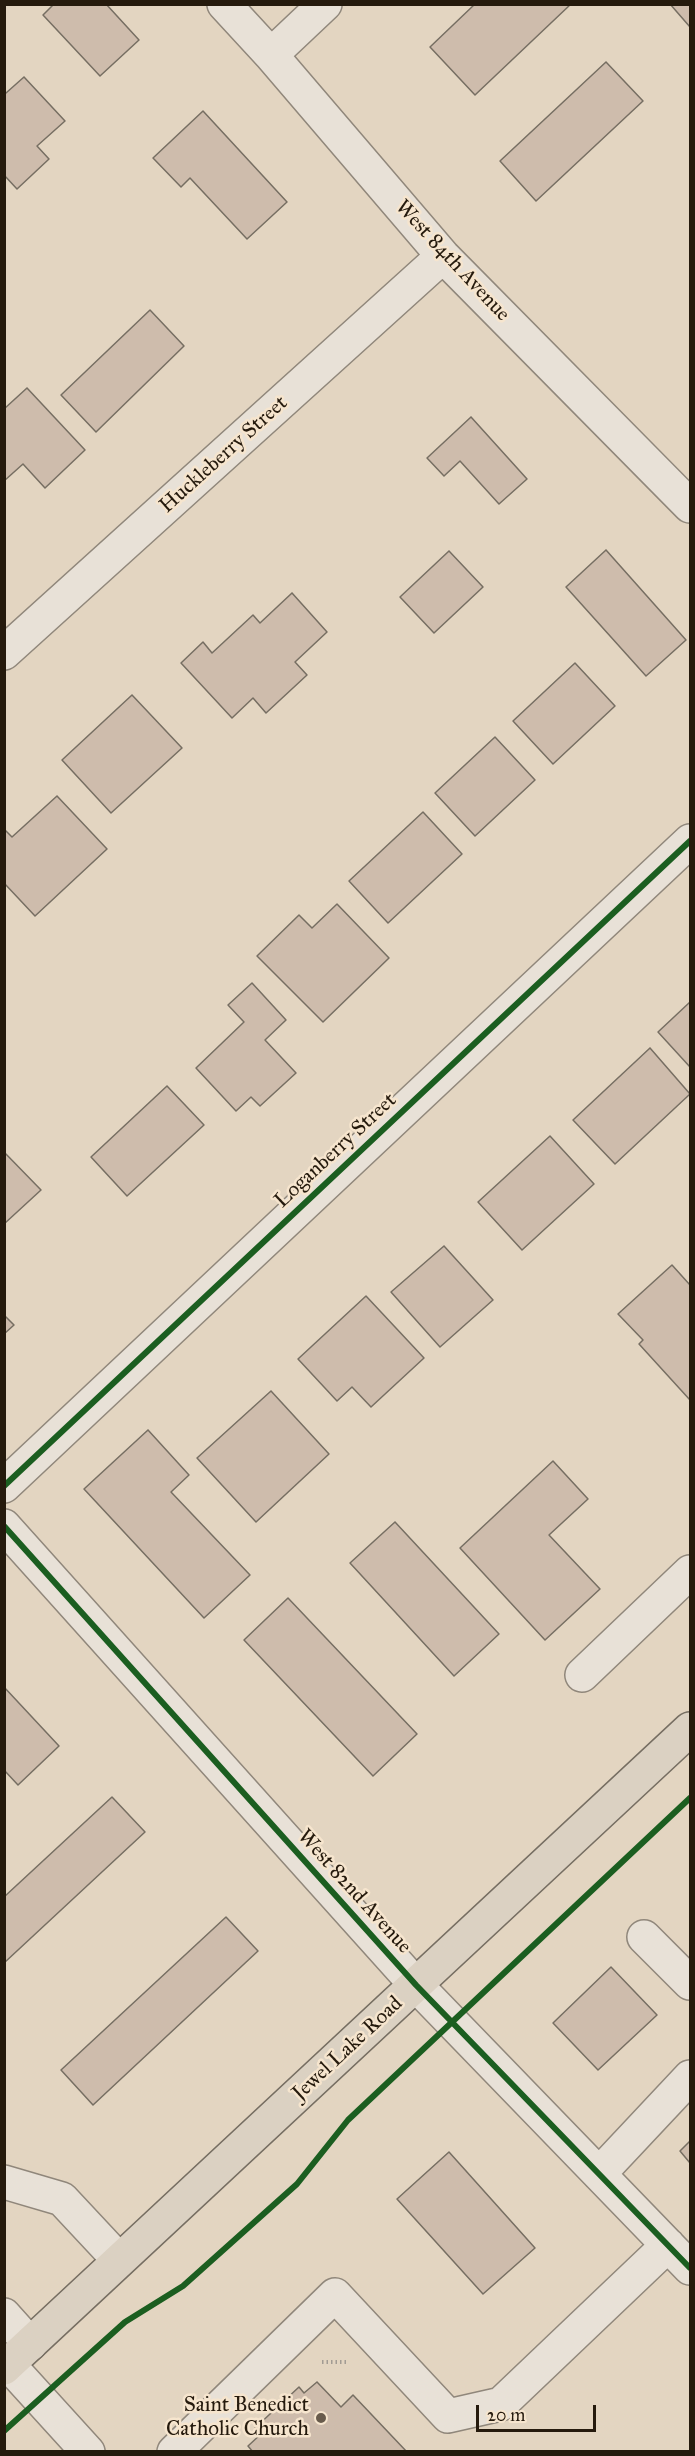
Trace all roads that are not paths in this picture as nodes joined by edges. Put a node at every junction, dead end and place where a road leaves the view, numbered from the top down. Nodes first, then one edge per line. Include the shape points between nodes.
1 (224, 4) edge
2 (326, 4) edge
3 (272, 55) junction
4 (443, 256) junction
5 (686, 492) edge
6 (4, 653) edge
7 (690, 841) edge
8 (4, 1486) edge
9 (4, 1526) edge
10 (690, 1572) edge
11 (582, 1675) dead end
12 (690, 1729) edge
13 (644, 1937) dead end
14 (690, 1983) edge
15 (416, 1985) junction
16 (690, 2077) edge
17 (599, 2174) junction
18 (4, 2182) edge
19 (668, 2245) junction
20 (119, 2260) junction
21 (690, 2268) edge
22 (4, 2314) edge
23 (14, 2358) edge
24 (88, 2451) edge
25 (174, 2451) edge

1 - 3 street, West 84th Avenue
2 - 3 street
3 - 4 street, West 84th Avenue
4 - 5 street, West 84th Avenue
4 - 6 street, Huckleberry Street
7 - 8 street, Loganberry Street
9 - 15 street, West 82nd Avenue
10 - 11 street
12 - 15 main road, Jewel Lake Road
13 - 14 street
15 - 17 street, West 82nd Avenue
15 - 20 main road, Jewel Lake Road
16 - 17 street
17 - 19 street, West 82nd Avenue
18 - 20 street via 62,2199
19 - 21 street, West 82nd Avenue
19 - 25 street via 501,2404 448,2416 335,2295
20 - 23 main road, Jewel Lake Road
22 - 23 street
23 - 24 street

